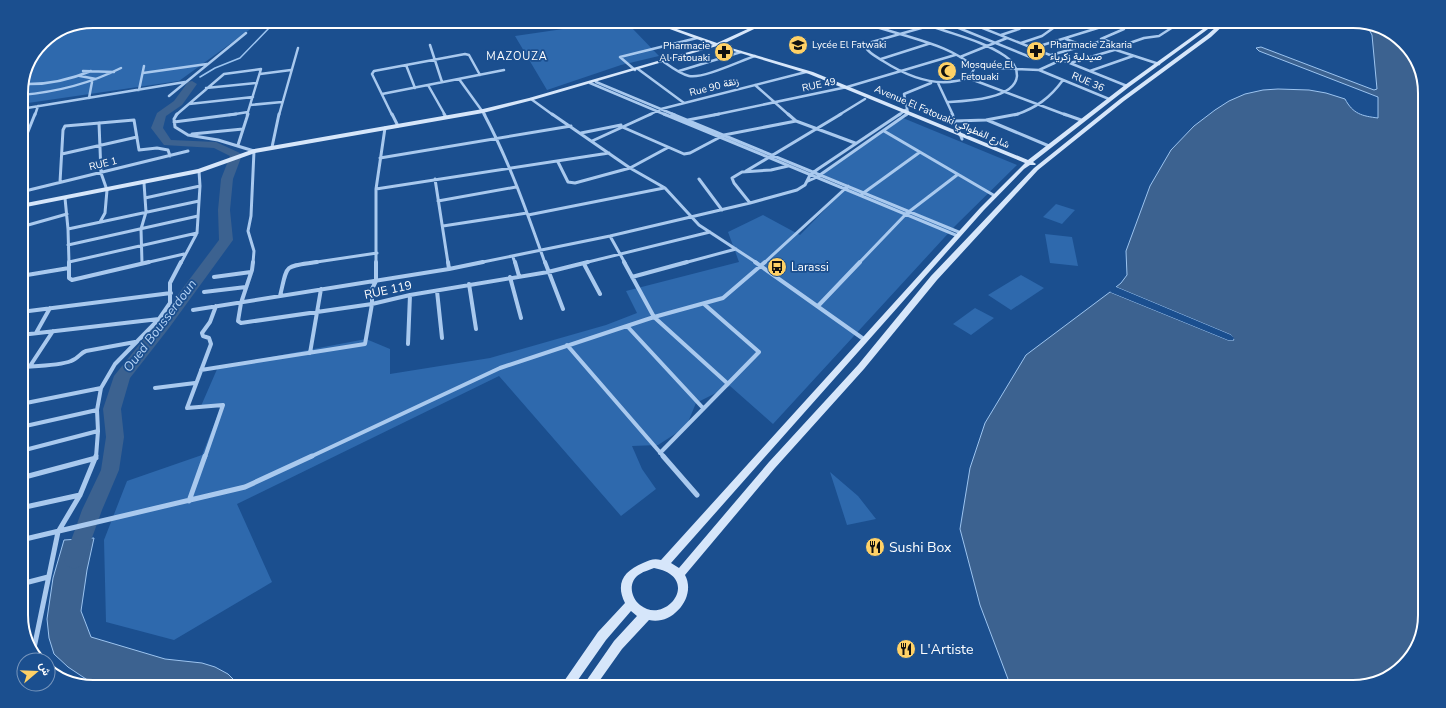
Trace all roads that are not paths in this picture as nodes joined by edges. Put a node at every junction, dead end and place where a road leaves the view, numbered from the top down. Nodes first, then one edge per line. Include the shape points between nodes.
1 (669, 28) edge
2 (754, 28) edge
3 (882, 28) edge
4 (923, 28) edge
5 (936, 28) edge
6 (961, 28) edge
7 (982, 28) edge
8 (1020, 28) edge
9 (1053, 28) edge
10 (1095, 28) edge
11 (1123, 28) edge
12 (1171, 28) edge
13 (1208, 28) edge
14 (1218, 28) edge
15 (886, 29) joint
16 (246, 33) dead end
17 (902, 33) junction
18 (1000, 35) junction
19 (697, 38) junction
20 (1007, 38) junction
21 (1065, 39) junction
22 (1101, 39) dead end
23 (995, 43) junction
24 (1020, 43) junction
25 (928, 44) junction
26 (430, 45) dead end
27 (719, 45) junction
28 (1084, 46) junction
29 (1121, 46) junction
30 (986, 47) junction
31 (298, 48) dead end
32 (1033, 48) junction
33 (1115, 50) junction
34 (741, 52) junction
35 (955, 54) junction
36 (1051, 55) junction
37 (755, 56) junction
38 (1133, 56) junction
39 (960, 57) junction
40 (1030, 57) dead end
41 (434, 59) junction
42 (880, 60) junction
43 (1061, 60) junction
44 (664, 62) junction
45 (1069, 63) junction
46 (208, 64) junction
47 (1159, 64) junction
48 (406, 65) junction
49 (144, 66) dead end
50 (974, 67) junction
51 (121, 68) dead end
52 (1016, 68) junction
53 (291, 70) junction
54 (504, 70) dead end
55 (636, 70) junction
56 (1039, 70) junction
57 (83, 71) dead end
58 (91, 71) junction
59 (678, 71) junction
60 (1090, 71) junction
61 (114, 72) junction
62 (806, 72) junction
63 (903, 72) junction
64 (143, 73) junction
65 (260, 74) junction
66 (480, 75) junction
67 (79, 76) junction
68 (968, 78) junction
69 (458, 79) junction
70 (98, 80) junction
71 (1063, 80) junction
72 (92, 82) junction
73 (185, 82) junction
74 (442, 82) junction
75 (593, 82) junction
76 (933, 82) junction
77 (257, 83) junction
78 (938, 83) junction
79 (29, 84) edge
80 (428, 85) junction
81 (755, 85) junction
82 (1127, 86) junction
83 (842, 87) junction
84 (206, 88) junction
85 (415, 88) junction
86 (139, 90) junction
87 (1003, 92) junction
88 (28, 94) edge
89 (382, 94) junction
90 (169, 96) dead end
91 (253, 97) junction
92 (89, 98) junction
93 (531, 99) junction
94 (866, 99) junction
95 (1109, 99) junction
96 (282, 102) junction
97 (775, 102) junction
98 (948, 102) junction
99 (684, 103) junction
100 (188, 104) junction
101 (250, 105) junction
102 (38, 106) junction
103 (1039, 106) junction
104 (28, 108) edge
105 (661, 109) junction
106 (483, 111) junction
107 (656, 111) junction
108 (248, 112) junction
109 (905, 112) junction
110 (446, 117) junction
111 (689, 120) junction
112 (987, 120) junction
113 (1081, 120) junction
114 (796, 121) junction
115 (955, 121) junction
116 (174, 122) junction
117 (99, 123) junction
118 (684, 123) junction
119 (398, 126) junction
120 (571, 126) junction
121 (620, 126) junction
122 (385, 128) junction
123 (816, 128) junction
124 (243, 129) junction
125 (884, 131) junction
126 (28, 132) edge
127 (581, 133) junction
128 (188, 135) junction
129 (724, 135) junction
130 (137, 137) junction
131 (719, 137) junction
132 (961, 137) junction
133 (497, 138) junction
134 (592, 141) junction
135 (855, 143) junction
136 (99, 145) junction
137 (238, 146) junction
138 (861, 146) junction
139 (1049, 146) junction
140 (272, 147) junction
141 (667, 148) junction
142 (188, 151) dead end
143 (254, 151) junction
144 (920, 152) junction
145 (609, 153) junction
146 (62, 154) junction
147 (773, 155) junction
148 (170, 156) junction
149 (380, 158) junction
150 (768, 158) junction
151 (558, 162) junction
152 (1027, 164) junction
153 (788, 166) junction
154 (630, 168) junction
155 (1038, 168) junction
156 (509, 169) junction
157 (199, 171) junction
158 (746, 172) junction
159 (814, 172) junction
160 (101, 173) junction
161 (820, 174) junction
162 (810, 175) junction
163 (957, 175) junction
164 (816, 177) junction
165 (435, 179) junction
166 (699, 179) dead end
167 (808, 181) junction
168 (60, 182) junction
169 (144, 183) junction
170 (200, 186) junction
171 (516, 187) junction
172 (846, 187) junction
173 (665, 188) junction
174 (376, 189) junction
175 (28, 190) edge
176 (107, 190) junction
177 (862, 194) junction
178 (995, 196) junction
179 (65, 198) junction
180 (145, 198) junction
181 (199, 201) junction
182 (438, 201) junction
183 (750, 203) junction
184 (28, 204) edge
185 (722, 210) junction
186 (146, 212) junction
187 (909, 212) junction
188 (67, 214) junction
189 (528, 214) junction
190 (906, 214) junction
191 (198, 216) junction
192 (691, 217) junction
193 (100, 222) junction
194 (28, 225) edge
195 (443, 226) junction
196 (68, 229) junction
197 (141, 229) junction
198 (710, 232) junction
199 (197, 233) junction
200 (959, 234) junction
201 (610, 236) junction
202 (68, 245) junction
203 (141, 245) junction
204 (736, 250) junction
205 (542, 252) junction
206 (377, 253) junction
207 (184, 254) junction
208 (621, 255) junction
209 (513, 257) junction
210 (69, 262) junction
211 (142, 263) junction
212 (584, 264) junction
213 (761, 266) junction
214 (69, 268) junction
215 (449, 269) junction
216 (251, 272) junction
217 (548, 272) junction
218 (28, 275) edge
219 (519, 276) junction
220 (214, 277) dead end
221 (510, 277) junction
222 (632, 277) junction
223 (376, 281) junction
224 (469, 284) junction
225 (246, 287) junction
226 (322, 289) junction
227 (437, 291) junction
228 (204, 292) dead end
229 (171, 293) junction
230 (600, 294) dead end
231 (410, 295) junction
232 (280, 296) junction
233 (241, 303) junction
234 (372, 304) junction
235 (704, 304) junction
236 (216, 306) junction
237 (818, 306) junction
238 (50, 308) junction
239 (563, 308) dead end
240 (193, 310) dead end
241 (28, 311) edge
242 (318, 311) junction
243 (654, 317) junction
244 (521, 318) dead end
245 (159, 319) junction
246 (627, 326) junction
247 (476, 330) dead end
248 (53, 331) junction
249 (36, 333) junction
250 (28, 334) edge
251 (442, 338) dead end
252 (866, 340) junction
253 (135, 342) junction
254 (408, 344) dead end
255 (568, 345) junction
256 (310, 353) junction
257 (30, 366) joint
258 (201, 370) junction
259 (195, 383) junction
260 (728, 383) junction
261 (101, 388) junction
262 (155, 388) dead end
263 (28, 403) edge
264 (703, 408) junction
265 (97, 410) junction
266 (28, 425) edge
267 (98, 431) junction
268 (28, 449) edge
269 (660, 453) junction
270 (96, 458) junction
271 (28, 476) edge
272 (80, 495) junction
273 (697, 495) dead end
274 (189, 500) junction
275 (28, 506) edge
276 (58, 532) junction
277 (28, 538) edge
278 (664, 564) junction
279 (679, 575) junction
280 (48, 577) junction
281 (28, 582) edge
282 (630, 605) junction
283 (646, 615) junction
284 (35, 644) edge
285 (571, 680) edge
286 (593, 680) edge

1 - 19 main road, Avenue El Fatouaki شارع الفطواكي
2 - 27 main road
3 - 15 street
4 - 17 street
5 - 30 street
6 - 23 street
7 - 18 street
8 - 18 street
9 - 24 street via 1042,36
10 - 21 street
11 - 22 street
12 - 29 street via 1159,36
13 - 47 main road
14 - 155 main road via 1122,100
15 - 17 street
16 - 46 street
17 - 25 street
17 - 42 street via 866,46 867,51
18 - 20 street
19 - 27 main road, Avenue El Fatouaki شارع الفطواكي
19 - 55 street via 620,57
20 - 23 street
20 - 24 street
21 - 28 street
21 - 32 street
23 - 30 street
23 - 40 street
24 - 32 street
25 - 35 street
25 - 42 street
26 - 41 street
27 - 34 main road, Avenue El Fatouaki شارع الفطواكي
27 - 44 main road
28 - 29 street via 1105,40
28 - 36 street
29 - 33 street
30 - 39 street
30 - 52 street via 1004,56
31 - 53 street
32 - 36 street
33 - 38 street
33 - 45 street
34 - 37 main road, Avenue El Fatouaki شارع الفطواكي
34 - 59 street
35 - 39 street
35 - 63 street, RUE 49
36 - 43 street
37 - 59 street via 694,76
37 - 62 main road, Avenue El Fatouaki شارع الفطواكي
38 - 47 street
38 - 60 street
39 - 50 street
41 - 48 street
41 - 66 street via 469,55
41 - 74 street
42 - 63 street
43 - 45 street
43 - 56 street
44 - 55 main road
44 - 59 street
45 - 60 street
46 - 64 street
46 - 73 street
47 - 82 main road
48 - 85 street
48 - 89 street via 373,73
49 - 64 street
50 - 52 street
50 - 68 street
51 - 61 street
52 - 56 street
52 - 87 street via 1018,79
53 - 65 street
53 - 96 street
54 - 66 street
55 - 75 main road
55 - 99 street
56 - 71 street, RUE 36
57 - 58 street
58 - 61 street
58 - 67 street
60 - 82 street
61 - 70 street
62 - 81 street, Rue 90 زنقة
62 - 83 main road, Avenue El Fatouaki شارع الفطواكي
63 - 76 street
63 - 83 street, RUE 49
64 - 86 street
65 - 77 street
65 - 84 street via 261,69 224,74
66 - 69 street
67 - 70 street
67 - 79 street via 53,83
68 - 78 street
68 - 87 street
69 - 74 street
69 - 106 street
70 - 72 street
71 - 95 street, RUE 36
71 - 103 street via 1054,94
72 - 88 street via 57,91
72 - 92 street
73 - 86 street
73 - 90 street
74 - 80 street
75 - 93 main road
75 - 105 street
75 - 107 street
76 - 78 street
76 - 109 street via 904,94
77 - 84 street
77 - 91 street
78 - 98 street
80 - 85 street
80 - 110 street
81 - 97 street
81 - 99 street, Rue 90 زنقة
82 - 95 main road
83 - 94 main road, Avenue El Fatouaki شارع الفطواكي
83 - 97 street, RUE 49
83 - 109 main road, Avenue El Fatouaki شارع الفطواكي
84 - 100 street
85 - 89 street
86 - 92 street
87 - 98 street via 980,99
87 - 103 street
89 - 119 street
91 - 100 street
91 - 101 street
92 - 102 street
93 - 106 main road
93 - 120 street
94 - 109 main road, Avenue El Fatouaki شارع الفطواكي
94 - 123 street
95 - 113 main road
96 - 101 street
96 - 140 street
97 - 111 street, RUE 49
97 - 114 street
98 - 115 street
99 - 105 street, Rue 90 زنقة
100 - 116 street via 175,115
101 - 108 street
102 - 104 street
102 - 126 street
103 - 112 street
103 - 113 street
105 - 107 street, Rue 90 زنقة
105 - 111 street
106 - 110 main road
106 - 133 street
107 - 118 street
107 - 121 street, Rue 90 زنقة
108 - 116 street
108 - 124 street
109 - 125 street
109 - 132 main road, Avenue El Fatouaki شارع الفطواكي
109 - 135 street
110 - 119 main road
111 - 118 street, RUE 49
111 - 129 street
112 - 115 street
112 - 139 street
113 - 139 main road
114 - 123 street
114 - 129 street
115 - 132 street
116 - 128 street via 177,130
117 - 130 street via 134,120
117 - 136 street
117 - 146 street via 63,128
118 - 131 street
119 - 122 main road
120 - 127 street
120 - 133 street
121 - 127 street
121 - 134 street
121 - 141 street
122 - 140 main road
122 - 149 street
123 - 135 street
123 - 147 street
124 - 128 street
124 - 137 street
125 - 138 street
125 - 144 street
127 - 134 street
128 - 137 street
129 - 131 street
129 - 147 street
130 - 136 street
130 - 148 street via 139,150 161,148 168,150
131 - 141 street via 687,154
131 - 150 street
132 - 152 main road, Avenue El Fatouaki شارع الفطواكي
133 - 149 street
133 - 156 street
134 - 145 street
135 - 138 street
135 - 159 street
136 - 146 street
136 - 160 street
137 - 143 street
138 - 161 street
139 - 152 main road
140 - 143 main road
141 - 154 street
142 - 148 street, RUE 1
143 - 157 main road
143 - 216 street, RUE 119 via 248,231 254,251
144 - 163 street
144 - 177 street
145 - 151 street
145 - 154 street
146 - 168 street
147 - 150 street
147 - 159 street
148 - 160 street, RUE 1
149 - 174 street
150 - 153 street
150 - 158 street
151 - 154 street via 568,182 571,183
151 - 156 street
152 - 155 main road, Avenue El Fatouaki شارع الفطواكي
152 - 178 main road
153 - 158 street
153 - 162 street
154 - 173 street
155 - 279 main road via 934,278 861,367 772,465
156 - 165 street
156 - 171 street
157 - 169 main road
157 - 170 street
158 - 183 street via 732,178
159 - 161 street
159 - 162 street
160 - 168 street, RUE 1
160 - 176 street
161 - 164 street
161 - 172 street
162 - 164 street
162 - 167 street
163 - 178 street
163 - 187 street
164 - 167 street
164 - 172 street
165 - 174 street
165 - 182 street
166 - 185 street
167 - 183 street via 797,190
168 - 175 street, RUE 1
169 - 176 main road
169 - 180 street
170 - 180 street
170 - 181 street
171 - 182 street
171 - 189 street
172 - 177 street
172 - 213 street
173 - 189 street
173 - 192 street
174 - 206 street
176 - 179 main road
176 - 193 street via 105,213
177 - 187 street
177 - 190 street
178 - 200 main road
179 - 184 main road
179 - 188 street
180 - 186 street
181 - 186 street
181 - 191 street
182 - 195 street
183 - 185 street
185 - 192 street
186 - 193 street
186 - 197 street
187 - 190 street
187 - 200 street
188 - 194 street
188 - 196 street
189 - 195 street
189 - 205 street
190 - 200 street
190 - 237 street
191 - 197 street
191 - 199 street
192 - 198 street
192 - 201 street
193 - 196 street
195 - 215 street
196 - 202 street
197 - 202 street
197 - 203 street
198 - 204 street
198 - 208 street, RUE 119
199 - 203 street
199 - 207 street
200 - 252 main road
201 - 205 street
201 - 208 street
202 - 210 street
203 - 210 street
203 - 211 street
204 - 213 street
204 - 222 street
205 - 209 street
205 - 217 street
206 - 223 street
206 - 232 street via 291,266 286,270
207 - 211 street
207 - 229 street via 170,283
208 - 212 street, RUE 119
208 - 222 street
209 - 215 street
209 - 219 street
210 - 214 street
211 - 214 street via 72,280 69,278
212 - 217 street, RUE 119
212 - 230 street
213 - 235 street via 723,298
213 - 237 street
214 - 218 street
215 - 223 street
216 - 220 street
216 - 225 street, RUE 119
217 - 219 street, RUE 119
217 - 239 street
219 - 221 street, RUE 119
221 - 224 street, RUE 119
221 - 244 street
222 - 243 street
223 - 226 street
223 - 234 street via 372,289
224 - 227 street, RUE 119
224 - 247 street
225 - 228 street
225 - 233 street, RUE 119
226 - 232 street
226 - 242 street
227 - 231 street, RUE 119
227 - 251 street
229 - 238 street
229 - 245 street via 170,302
231 - 234 street, RUE 119
231 - 254 street
232 - 233 street
233 - 236 street
233 - 242 street, RUE 119 via 238,321 241,323
234 - 242 street, RUE 119
234 - 256 street via 365,345
235 - 243 street
235 - 260 street via 759,352
236 - 240 street
236 - 258 street via 202,334 209,338 211,344
237 - 252 street
238 - 241 street
238 - 249 street
242 - 256 street
243 - 246 street
243 - 260 street
245 - 248 street
245 - 253 street
246 - 255 street
246 - 264 street
248 - 249 street
248 - 257 street
249 - 250 street
252 - 278 main road
253 - 257 street via 86,351 70,362
253 - 261 street via 115,364
255 - 269 street
255 - 274 street via 500,368 245,487
256 - 258 street
258 - 259 street
259 - 262 street
259 - 274 street via 187,408 223,405
260 - 264 street
261 - 263 street
261 - 265 street
264 - 269 street
265 - 266 street
265 - 267 street
267 - 268 street
267 - 270 street
269 - 273 street
270 - 271 street
270 - 272 street
272 - 275 street
272 - 276 street
274 - 276 street
276 - 277 street
276 - 280 street
278 - 279 main road via 677,571
278 - 282 main road via 654,563 635,571 626,584 626,596
279 - 283 main road via 684,588 676,606 657,616
280 - 281 street
280 - 284 street
282 - 283 main road
282 - 285 main road via 602,636
283 - 286 main road via 618,645

